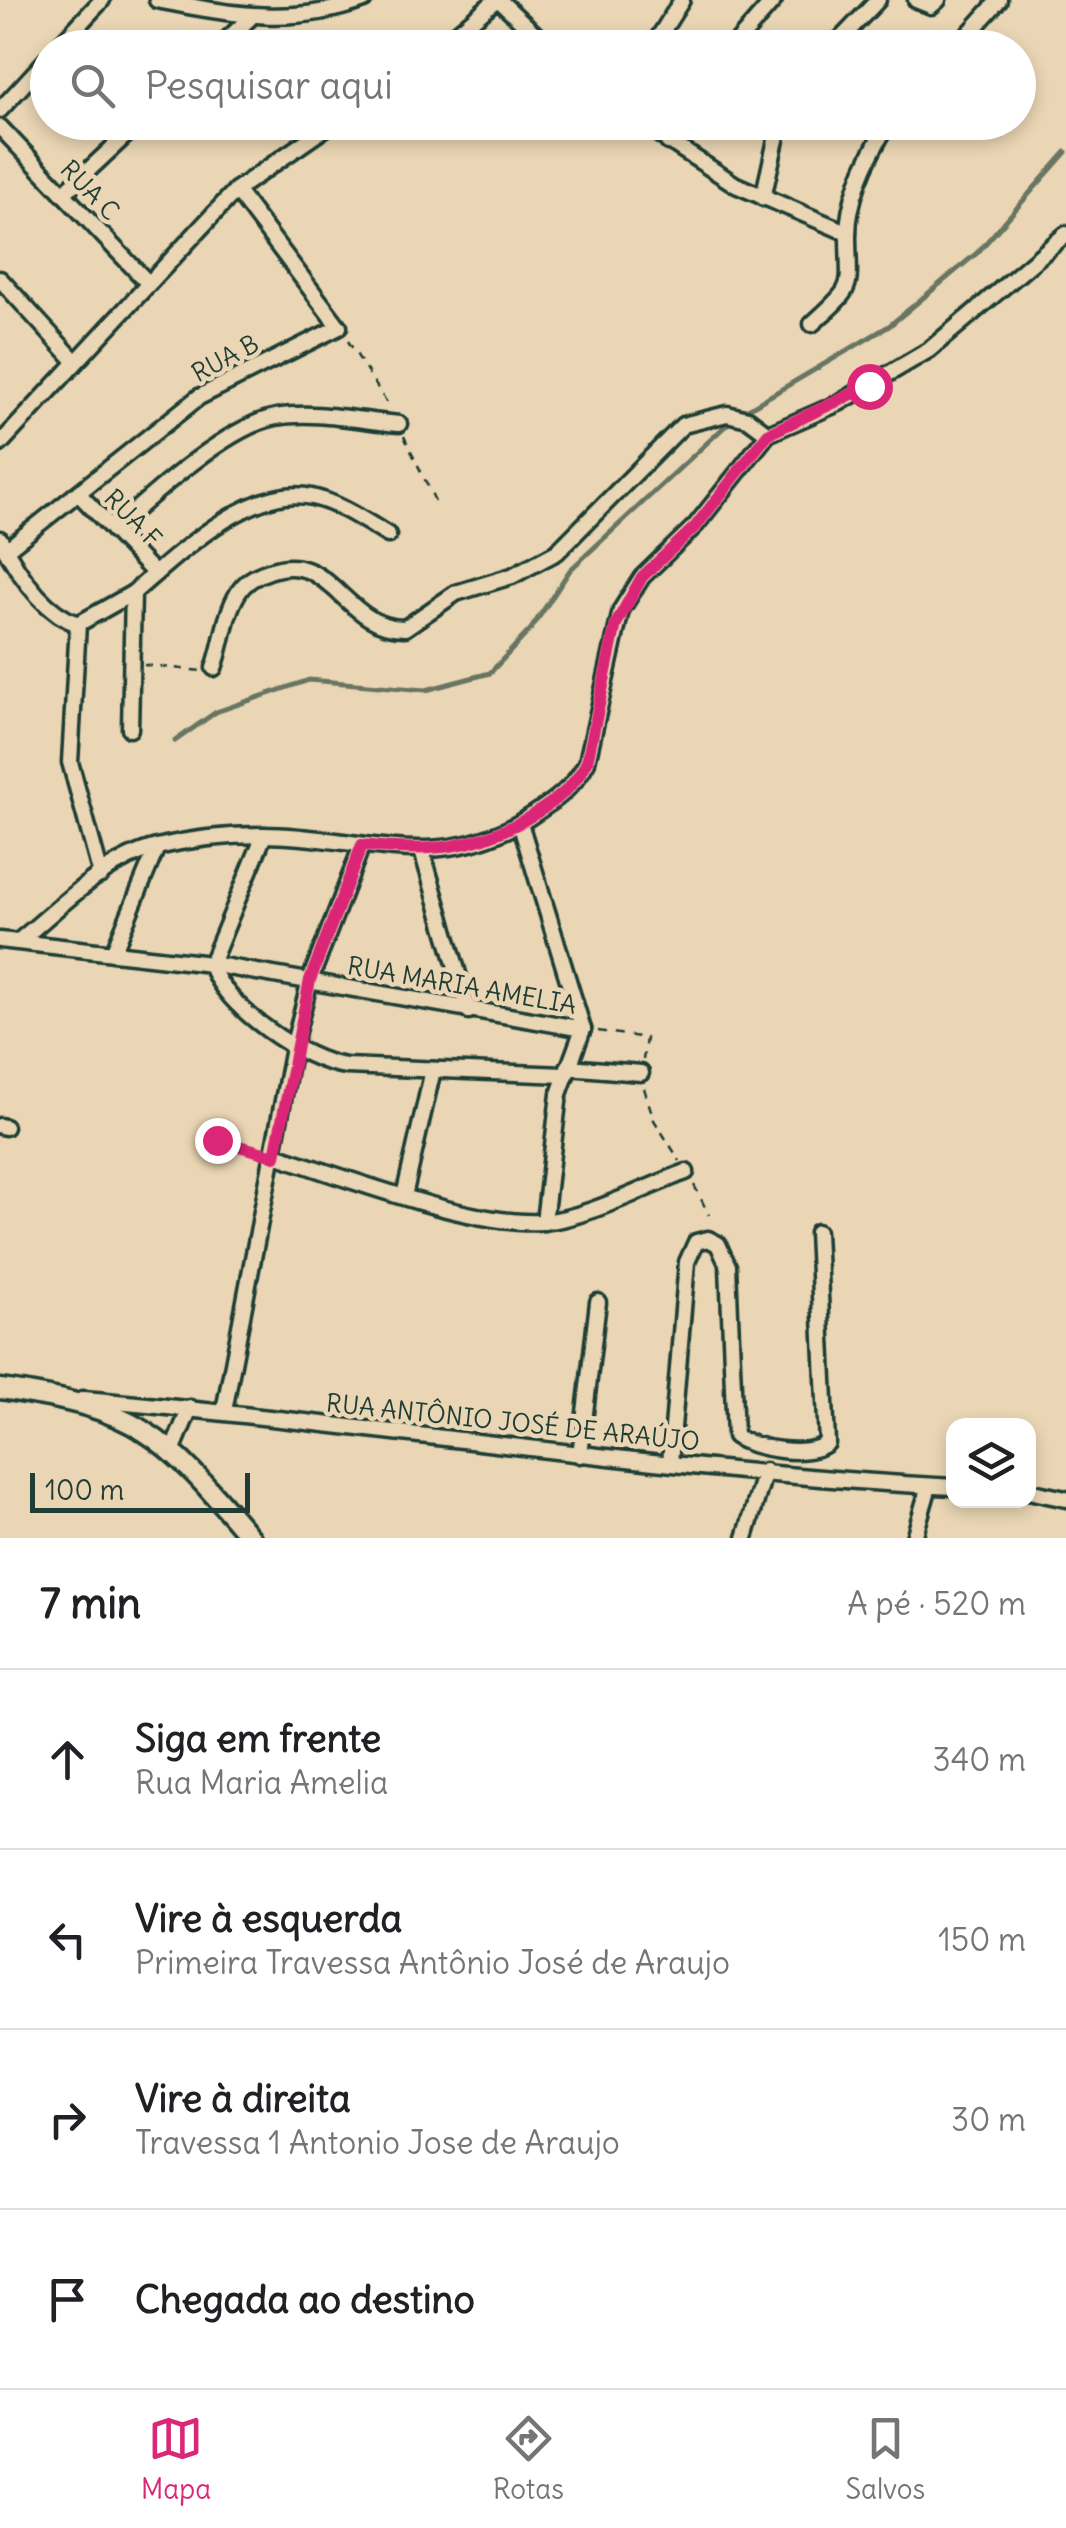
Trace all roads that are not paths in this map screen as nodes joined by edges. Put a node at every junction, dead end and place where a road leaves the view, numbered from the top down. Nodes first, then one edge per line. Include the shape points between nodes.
1 (102, 0) edge
2 (157, 0) edge
3 (364, 0) edge
4 (497, 0) edge
5 (682, 0) edge
6 (774, 0) edge
7 (878, 0) edge
8 (916, 0) edge
9 (938, 0) edge
10 (999, 0) edge
11 (250, 18) junction
12 (74, 30) edge
13 (237, 30) edge
14 (461, 30) edge
15 (530, 30) edge
16 (663, 30) edge
17 (748, 30) edge
18 (849, 30) edge
19 (972, 30) edge
20 (30, 78) edge
21 (0, 110) edge
22 (0, 128) edge
23 (121, 140) edge
24 (308, 140) edge
25 (665, 140) edge
26 (776, 140) edge
27 (880, 140) edge
28 (668, 142) joint
29 (236, 190) junction
30 (63, 194) junction
31 (763, 198) junction
32 (848, 233) junction
33 (1066, 234) edge
34 (148, 283) junction
35 (3, 287) edge
36 (812, 324) dead end
37 (75, 361) junction
38 (399, 424) dead end
39 (768, 434) junction
40 (0, 444) edge
41 (78, 493) junction
42 (113, 530) junction
43 (388, 535) dead end
44 (3, 544) edge
45 (155, 574) junction
46 (133, 593) junction
47 (78, 624) junction
48 (214, 668) road end
49 (130, 729) dead end
50 (520, 822) junction
51 (264, 835) junction
52 (362, 845) junction
53 (157, 847) junction
54 (422, 851) junction
55 (101, 875) junction
56 (0, 940) edge
57 (20, 940) junction
58 (113, 953) junction
59 (211, 964) junction
60 (310, 980) junction
61 (470, 1011) junction
62 (583, 1029) junction
63 (293, 1048) junction
64 (433, 1070) junction
65 (567, 1071) junction
66 (641, 1074) road end
67 (275, 1156) junction
68 (686, 1172) road end
69 (404, 1196) junction
70 (544, 1222) junction
71 (817, 1232) dead end
72 (598, 1302) dead end
73 (0, 1389) edge
74 (67, 1398) junction
75 (190, 1408) junction
76 (224, 1411) junction
77 (173, 1449) junction
78 (580, 1455) junction
79 (670, 1463) junction
80 (764, 1471) junction
81 (929, 1486) junction
82 (946, 1487) edge
83 (1036, 1493) edge
84 (1066, 1499) edge
85 (251, 1538) edge
86 (745, 1538) edge
87 (914, 1538) edge

1 - 12 street
2 - 11 street
3 - 11 street
4 - 14 street
4 - 15 street
5 - 16 street
6 - 17 street
7 - 18 street
8 - 9 street via 928,6
10 - 19 street
11 - 13 street
20 - 21 street
22 - 30 street, RUA C
23 - 30 street
24 - 29 street
25 - 28 street
26 - 31 street
27 - 32 street via 861,177
28 - 31 street
29 - 34 street
29 - 41 street, RUA B via 340,327 198,396
30 - 34 street, RUA C
31 - 32 street
32 - 36 street via 853,260 847,287
33 - 39 street via 930,350 839,403
34 - 37 street
35 - 37 street
37 - 40 street
38 - 42 street via 264,420 181,472
39 - 48 street via 727,414 683,426 557,552 512,576 456,593 421,620 395,628 357,614 323,577 279,567 244,583 235,596
39 - 50 street via 696,526 632,590 616,624 587,762 577,782
41 - 42 street, RUA F
41 - 44 street, RUA B
42 - 45 street, RUA F
43 - 45 street via 311,497 284,497 230,518
44 - 47 street via 30,586
45 - 46 street
46 - 47 street
46 - 49 street
47 - 55 street via 70,762
50 - 54 street via 479,843
50 - 62 street
51 - 52 street
51 - 53 street
51 - 59 street
52 - 54 street
52 - 60 street
53 - 55 street
53 - 58 street
54 - 61 street
55 - 57 street
56 - 57 street, RUA MARIA AMELIA
57 - 58 street, RUA MARIA AMELIA
58 - 59 street, RUA MARIA AMELIA
59 - 60 street, RUA MARIA AMELIA
59 - 63 street via 223,987
60 - 61 street, RUA MARIA AMELIA
60 - 63 street
61 - 62 street, RUA MARIA AMELIA
62 - 65 street
63 - 64 street via 332,1064
63 - 67 street
64 - 65 street
64 - 69 street
65 - 66 street
65 - 70 street
67 - 69 street
67 - 76 street
68 - 70 street
69 - 70 street
71 - 79 street via 827,1443 812,1450 761,1446 735,1436 728,1266 718,1244 708,1239 696,1242 687,1262
72 - 78 street
73 - 74 street
74 - 75 street, RUA ANTÔNIO JOSÉ DE ARAÚJO
74 - 77 street via 133,1423
75 - 76 street, RUA ANTÔNIO JOSÉ DE ARAÚJO
75 - 77 street
76 - 78 street, RUA ANTÔNIO JOSÉ DE ARAÚJO
77 - 85 street
78 - 79 street, RUA ANTÔNIO JOSÉ DE ARAÚJO
79 - 80 street, RUA ANTÔNIO JOSÉ DE ARAÚJO
80 - 81 street, RUA ANTÔNIO JOSÉ DE ARAÚJO
80 - 86 street
81 - 82 street, RUA ANTÔNIO JOSÉ DE ARAÚJO
81 - 87 street
83 - 84 street

